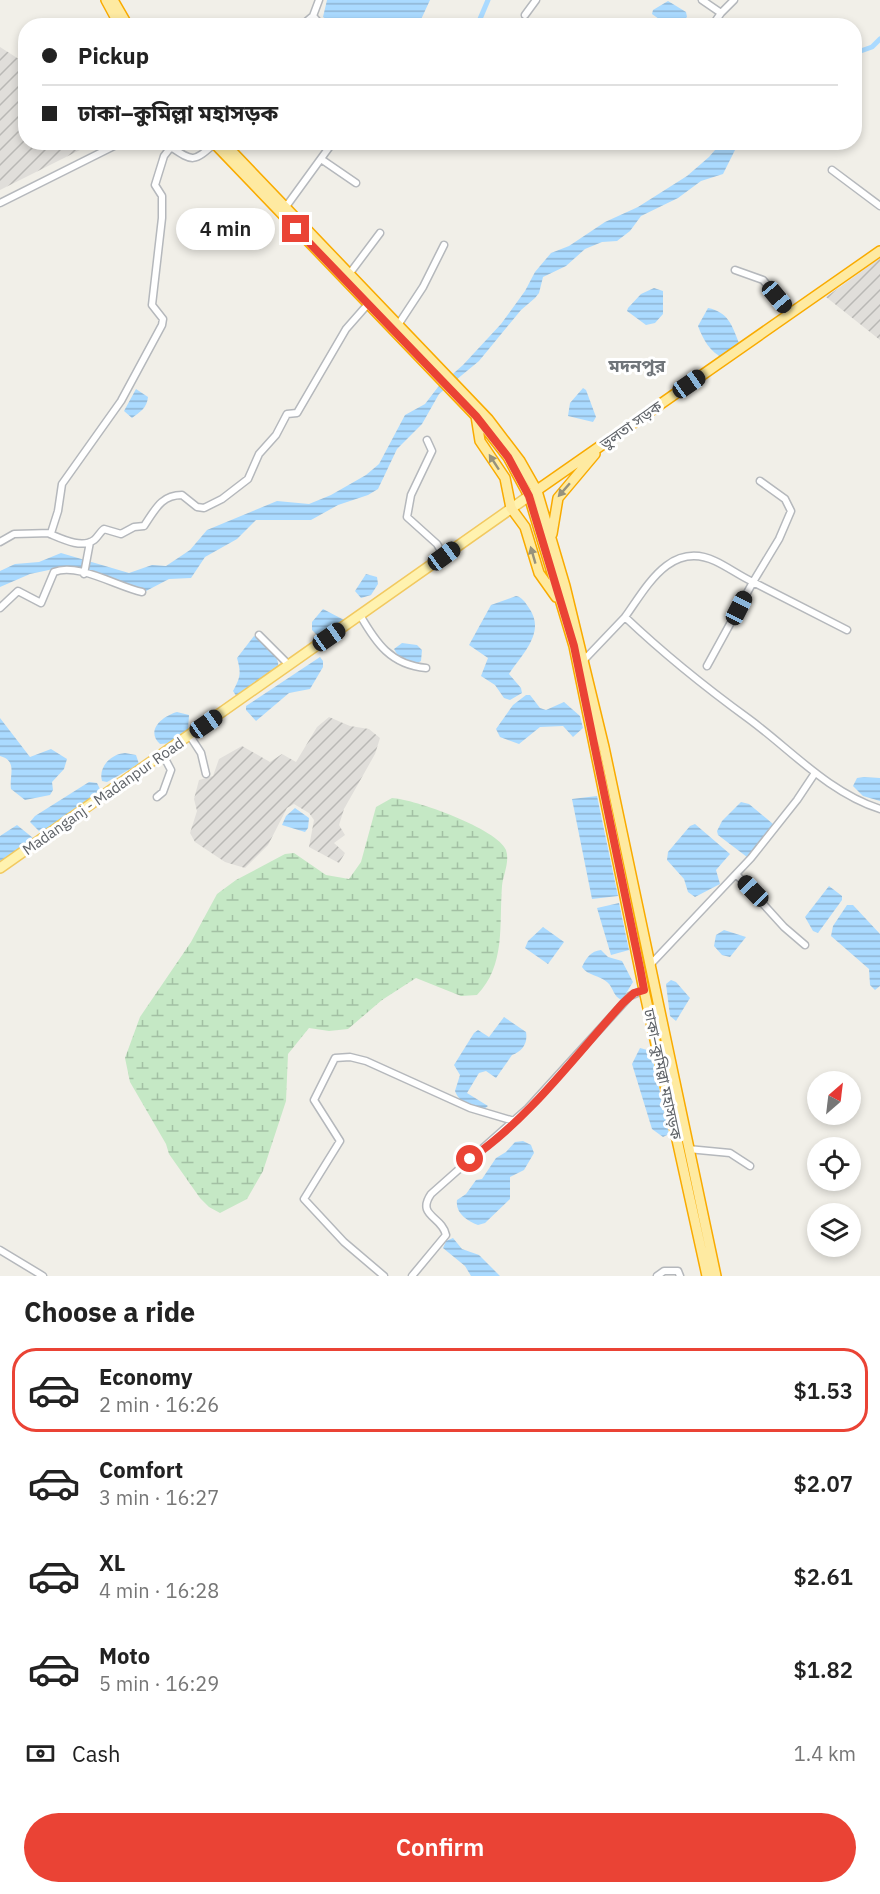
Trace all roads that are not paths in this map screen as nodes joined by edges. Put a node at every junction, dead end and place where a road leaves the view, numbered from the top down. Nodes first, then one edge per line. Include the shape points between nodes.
1 (106, 0) edge
2 (113, 0) edge
3 (319, 0) edge
4 (537, 0) edge
5 (702, 0) edge
6 (734, 0) edge
7 (721, 13) junction
8 (525, 15) dead end
9 (313, 16) joint
10 (116, 18) edge
11 (123, 18) edge
12 (311, 18) edge
13 (718, 18) edge
14 (106, 150) edge
15 (169, 150) edge
16 (176, 150) edge
17 (207, 150) edge
18 (223, 150) edge
19 (223, 150) edge
20 (327, 150) edge
21 (321, 159) junction
22 (832, 170) dead end
23 (356, 183) dead end
24 (0, 203) edge
25 (880, 206) edge
26 (285, 208) junction
27 (380, 233) dead end
28 (444, 245) dead end
29 (880, 251) edge
30 (735, 270) dead end
31 (350, 273) junction
32 (368, 304) junction
33 (791, 313) junction
34 (398, 325) junction
35 (436, 370) junction
36 (455, 390) junction
37 (476, 416) junction
38 (427, 440) dead end
39 (600, 447) junction
40 (760, 481) dead end
41 (533, 493) junction
42 (511, 508) junction
43 (50, 534) junction
44 (0, 542) edge
45 (90, 542) junction
46 (551, 542) junction
47 (444, 556) junction
48 (84, 574) junction
49 (753, 582) junction
50 (142, 592) dead end
51 (558, 600) junction
52 (0, 608) edge
53 (360, 615) junction
54 (625, 617) junction
55 (847, 630) dead end
56 (259, 635) dead end
57 (583, 661) junction
58 (289, 665) junction
59 (707, 666) dead end
60 (426, 668) dead end
61 (190, 736) junction
62 (164, 755) junction
63 (815, 773) junction
64 (206, 774) dead end
65 (157, 798) dead end
66 (880, 809) edge
67 (0, 868) edge
68 (736, 873) junction
69 (805, 945) dead end
70 (650, 966) junction
71 (644, 990) junction
72 (514, 1121) junction
73 (688, 1149) junction
74 (750, 1166) dead end
75 (0, 1250) edge
76 (43, 1276) edge
77 (384, 1276) edge
78 (412, 1276) edge
79 (657, 1276) edge
80 (680, 1276) edge
81 (707, 1276) edge
82 (716, 1276) edge

1 - 10 highway
2 - 11 highway
3 - 9 street
4 - 8 street
5 - 7 street
6 - 7 street
7 - 13 street
9 - 12 street
14 - 24 street
15 - 43 street via 154,185 162,196 162,218 152,305 163,319 162,326 121,401 62,484
16 - 17 street via 195,159
18 - 26 highway, ঢাকা–কুমিল্লা মহাসড়ক
19 - 32 highway, ঢাকা–কুমিল্লা মহাসড়ক
20 - 21 street
21 - 23 street
21 - 26 street
22 - 25 street
26 - 31 highway, ঢাকা–কুমিল্লা মহাসড়ক
27 - 31 street
28 - 34 street
29 - 33 highway, ভুলতা সড়ক
30 - 33 street via 763,280
31 - 34 highway, ঢাকা–কুমিল্লা মহাসড়ক
32 - 35 highway, ঢাকা–কুমিল্লা মহাসড়ক
32 - 45 street via 346,329 297,413 287,414 241,486 204,508 196,507 182,495 168,496 142,527 119,535 104,529
33 - 39 highway, ভুলতা সড়ক
34 - 35 highway, ঢাকা–কুমিল্লা মহাসড়ক
35 - 36 highway, ঢাকা–কুমিল্লা মহাসড়ক
36 - 37 highway, ঢাকা–কুমিল্লা মহাসড়ক
36 - 41 highway, ঢাকা–কুমিল্লা মহাসড়ক via 488,419 520,461
37 - 41 highway, ঢাকা–কুমিল্লা মহাসড়ক
42 -> 37 highway via 505,478 480,441
38 - 47 street via 432,451 411,495 407,517 437,544
39 - 41 highway, ভুলতা সড়ক
39 -> 46 highway via 558,498
40 - 49 street via 785,499 790,511 779,539
41 - 42 main road, Madanganj - Madanpur Road
41 - 46 highway, ঢাকা–কুমিল্লা মহাসড়ক
41 - 51 highway, ঢাকা–কুমিল্লা মহাসড়ক
42 - 47 main road, Madanganj - Madanpur Road
51 -> 42 highway via 539,573 525,527
43 - 44 street via 23,532
43 - 45 street via 69,542
45 - 48 street
46 - 57 highway, ঢাকা–কুমিল্লা মহাসড়ক
47 - 53 main road, Madanganj - Madanpur Road
48 - 50 street
48 - 52 street via 63,568 54,572 41,603 18,591
49 - 54 street via 708,558 679,559 654,575
49 - 55 street
49 - 59 street
51 - 71 highway, ঢাকা–কুমিল্লা মহাসড়ক via 574,646
53 - 58 main road, Madanganj - Madanpur Road
53 - 60 street via 385,652 411,666
54 - 57 street
54 - 63 street via 689,675
56 - 58 street
57 - 70 highway, ঢাকা–কুমিল্লা মহাসড়ক
58 - 61 main road, Madanganj - Madanpur Road
61 - 62 main road, Madanganj - Madanpur Road
61 - 64 street via 201,753
62 - 65 street via 171,770
62 - 67 main road, Madanganj - Madanpur Road
63 - 66 street
63 - 68 street via 793,806
68 - 69 street
68 - 70 street
70 - 73 highway, ঢাকা–কুমিল্লা মহাসড়ক
71 - 72 street via 623,1003
71 - 81 highway, ঢাকা–কুমিল্লা মহাসড়ক
72 - 77 street via 470,1108 366,1061 335,1058 314,1100 337,1133 339,1143 304,1199 344,1242
72 - 78 street via 428,1198 426,1209 446,1235
73 - 74 street via 730,1153
73 - 82 highway, ঢাকা–কুমিল্লা মহাসড়ক
75 - 76 street
79 - 80 street via 672,1270

